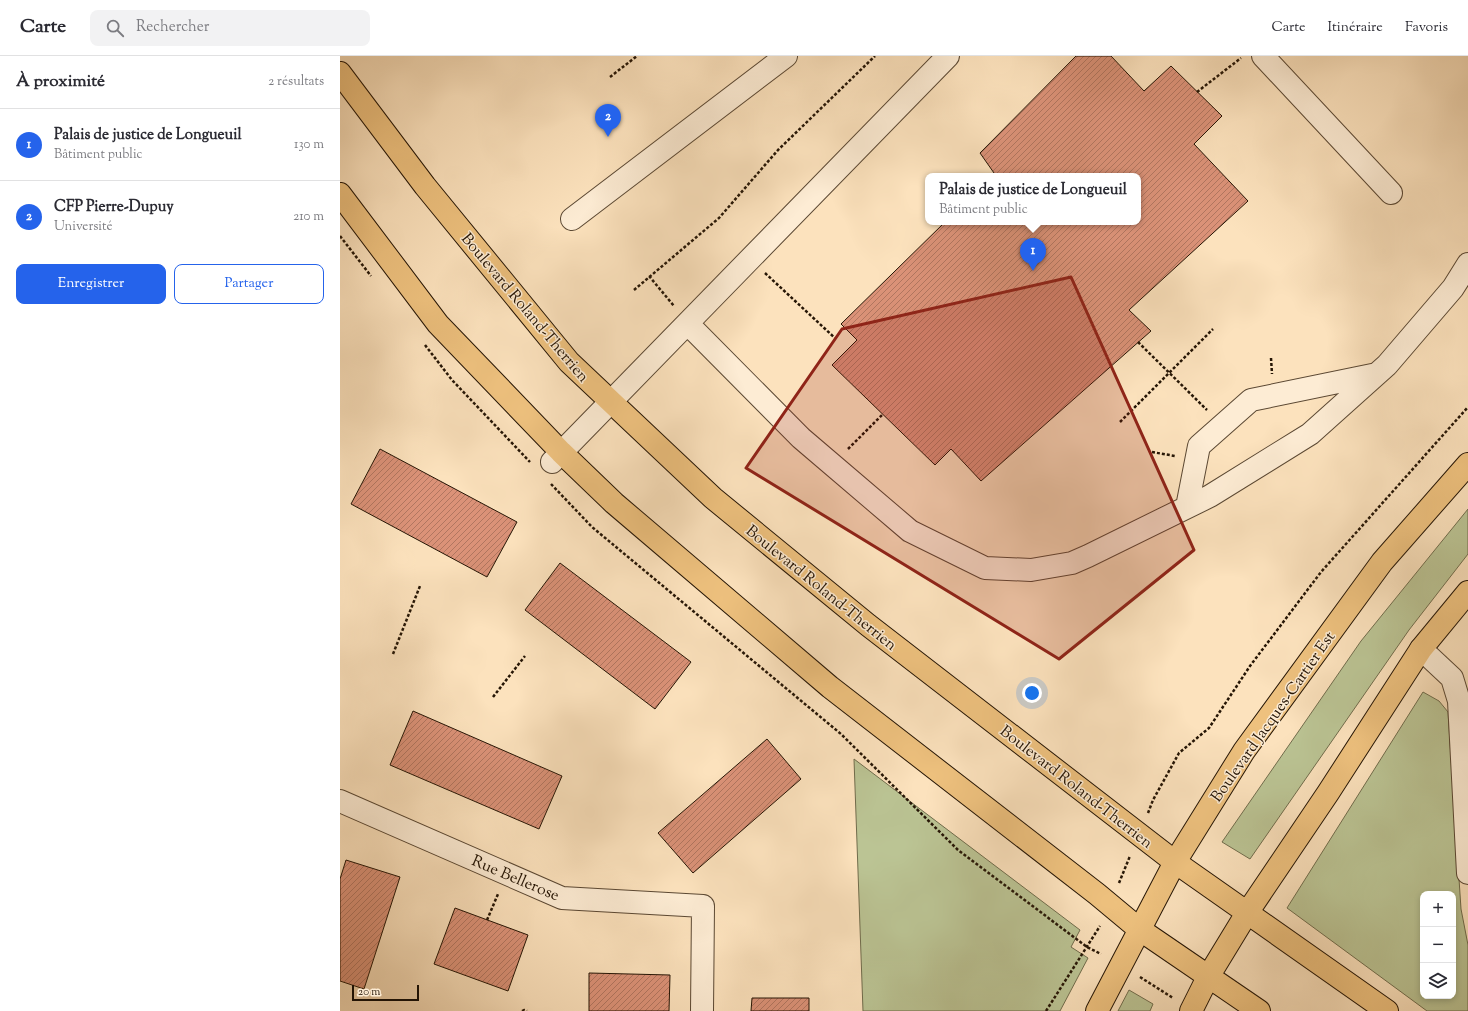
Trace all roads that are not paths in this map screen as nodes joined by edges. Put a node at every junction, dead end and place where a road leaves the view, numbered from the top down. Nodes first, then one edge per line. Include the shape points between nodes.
1 (786, 56) edge
2 (948, 56) edge
3 (1263, 56) edge
4 (340, 73) edge
5 (1391, 193) dead end
6 (340, 194) edge
7 (572, 219) dead end
8 (1468, 264) edge
9 (688, 324) junction
10 (1378, 374) junction
11 (612, 402) junction
12 (557, 457) junction
13 (1468, 464) edge
14 (1187, 507) junction
15 (1468, 592) edge
16 (1421, 649) junction
17 (340, 801) edge
18 (1175, 862) junction
19 (1468, 873) edge
20 (1247, 913) junction
21 (1139, 929) junction
22 (1208, 977) junction
23 (702, 1011) edge
24 (1097, 1011) edge
25 (1191, 1011) edge
26 (1259, 1011) edge
27 (1387, 1011) edge

1 - 7 street
2 - 9 street
3 - 5 street
4 - 11 main road, Boulevard Roland-Therrien via 425,186 564,356
6 - 12 main road via 438,324
8 - 10 street via 1453,288
9 - 11 street
9 - 14 street via 801,438 910,531 985,568 1031,570 1072,563
10 - 14 street via 1310,434 1210,496
10 - 14 street via 1251,400 1200,446
11 - 12 street
11 - 18 main road, Boulevard Roland-Therrien via 713,498 868,625
12 - 21 main road via 830,687
13 - 18 main road, Boulevard Jacques-Cartier Est via 1373,574 1244,751
15 - 16 main road
16 - 19 street via 1452,678 1458,701
16 - 20 main road
17 - 23 street, Rue Bellerose via 562,898 703,906
18 - 20 main road, Boulevard Roland-Therrien
18 - 21 main road, Boulevard Jacques-Cartier Est
20 - 22 main road
20 - 27 main road, Boulevard Roland-Therrien
21 - 22 main road
21 - 24 main road, Boulevard Jacques-Cartier Est
22 - 25 main road
22 - 26 main road

